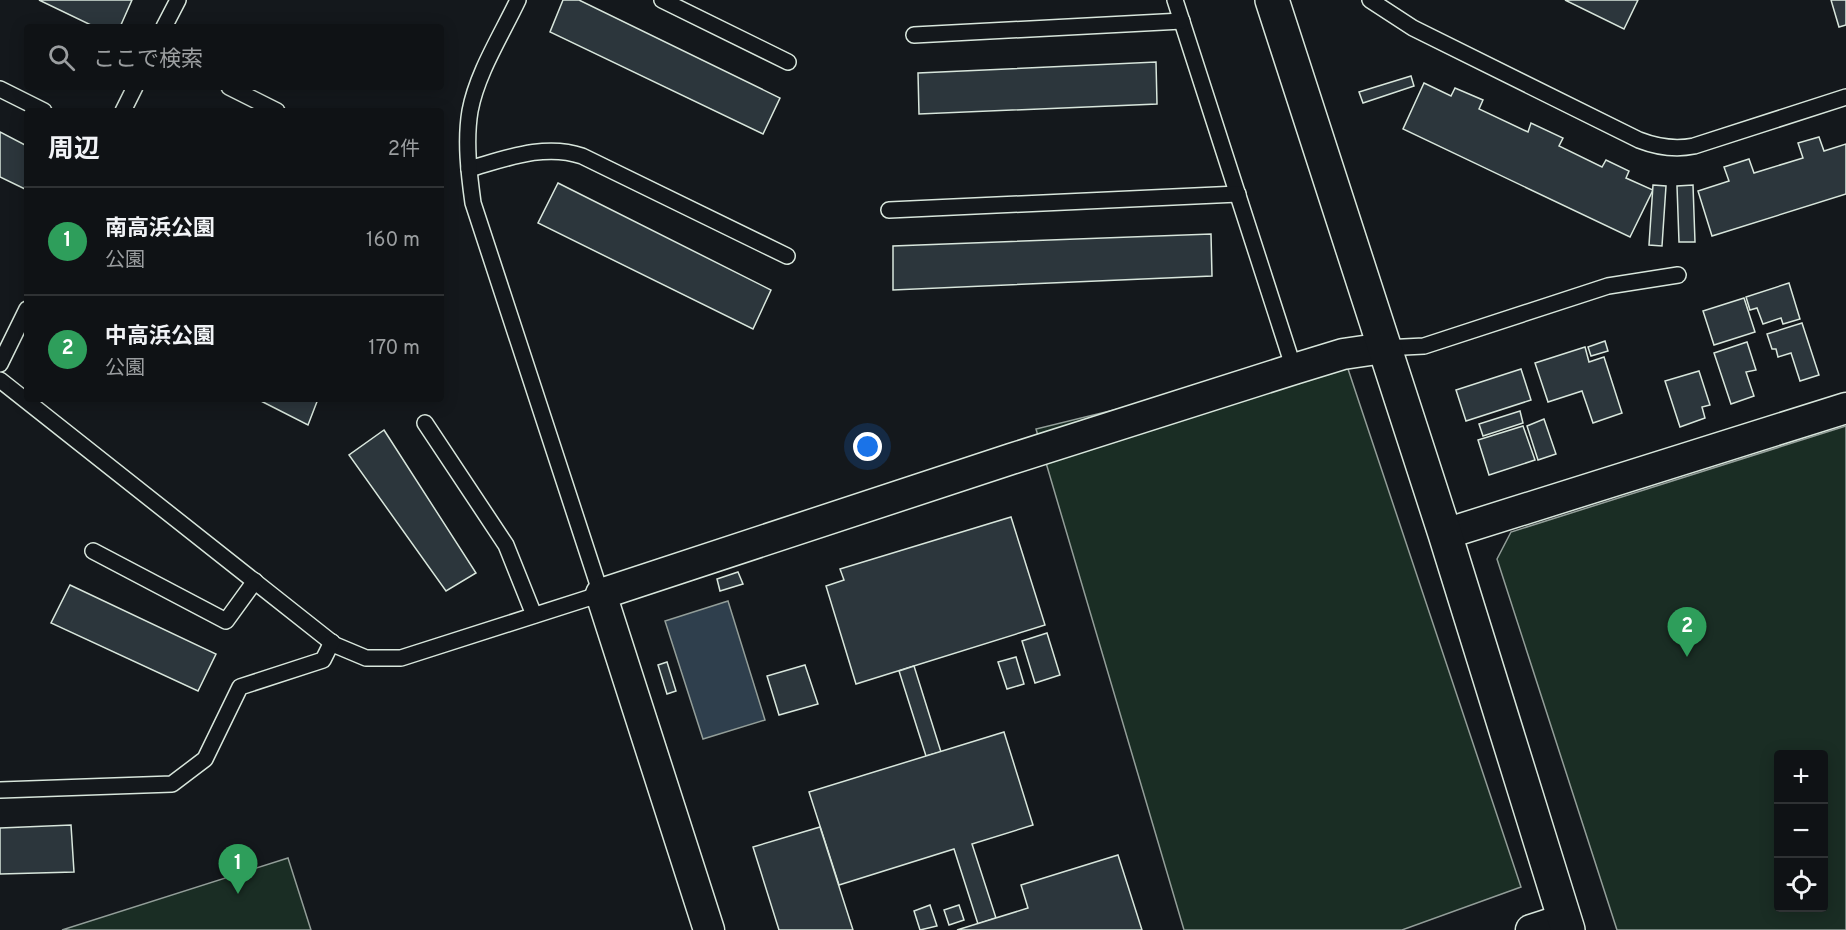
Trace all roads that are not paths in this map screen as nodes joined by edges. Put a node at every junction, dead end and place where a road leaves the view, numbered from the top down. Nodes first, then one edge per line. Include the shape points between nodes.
1 (178, 0) edge
2 (518, 0) edge
3 (662, 0) edge
4 (1175, 0) edge
5 (1272, 0) edge
6 (1370, 0) edge
7 (1182, 21) junction
8 (166, 24) edge
9 (914, 35) dead end
10 (788, 62) dead end
11 (0, 89) edge
12 (134, 90) edge
13 (235, 90) edge
14 (1846, 97) edge
15 (38, 108) edge
16 (124, 108) edge
17 (271, 108) edge
18 (469, 169) junction
19 (1238, 194) junction
20 (889, 210) dead end
21 (787, 256) dead end
22 (1678, 275) dead end
23 (24, 315) edge
24 (1384, 348) junction
25 (0, 364) edge
26 (1294, 369) junction
27 (0, 380) edge
28 (24, 399) edge
29 (28, 402) edge
30 (1846, 408) edge
31 (425, 423) dead end
32 (1446, 534) junction
33 (93, 551) dead end
34 (255, 581) junction
35 (601, 594) junction
36 (534, 615) junction
37 (332, 642) junction
38 (0, 790) edge
39 (1566, 925) edge
40 (709, 930) edge
41 (1531, 930) edge

1 - 8 lane
2 - 18 lane via 484,70 470,110
3 - 10 lane
4 - 7 lane
5 - 24 street
6 - 14 lane via 1413,28 1657,147 1694,146
7 - 9 lane
7 - 19 lane
11 - 15 lane
12 - 16 lane
13 - 17 lane
18 - 21 lane via 534,152 569,151
18 - 35 lane via 473,204
19 - 20 lane
19 - 26 lane
22 - 24 lane via 1608,286 1424,346
23 - 25 lane
24 - 26 street via 1343,354
24 - 32 street
26 - 35 street
27 - 28 lane
29 - 34 lane
30 - 32 street
31 - 36 lane via 506,545
32 - 39 street
33 - 34 lane via 226,621
34 - 37 lane
35 - 36 lane
35 - 40 street
36 - 37 lane via 400,658 366,658
37 - 38 lane via 323,660 240,687 206,759 172,784
39 - 41 street

